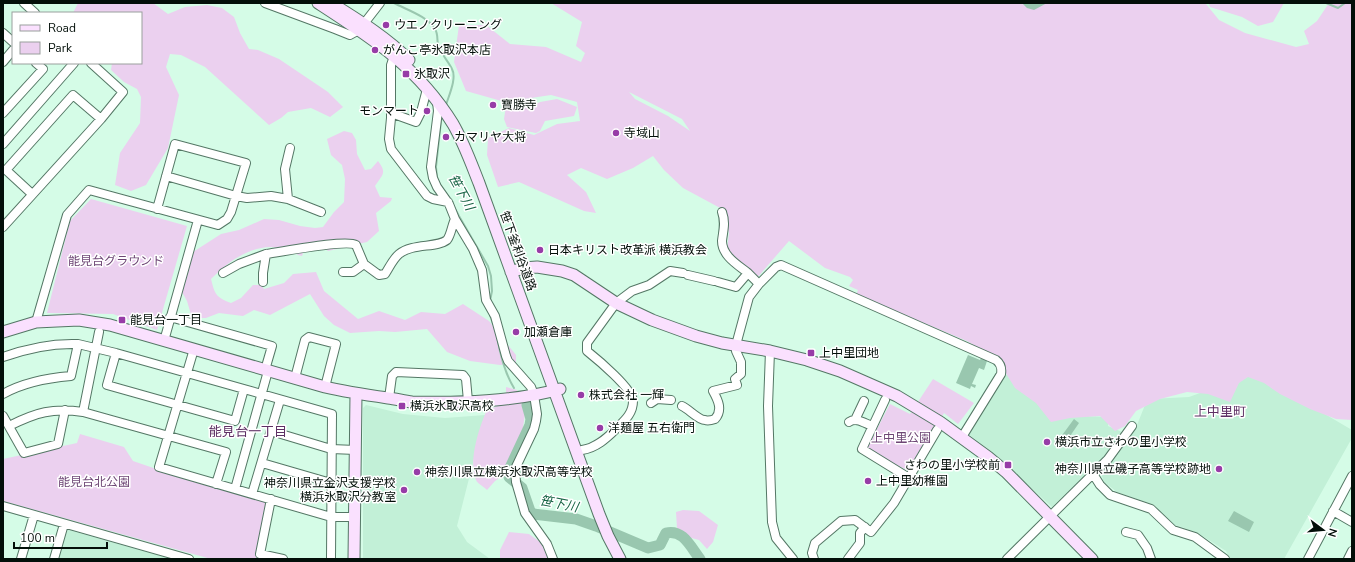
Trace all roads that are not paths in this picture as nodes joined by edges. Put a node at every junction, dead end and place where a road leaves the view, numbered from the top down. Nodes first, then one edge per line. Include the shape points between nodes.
1 (24, 3) edge
2 (265, 3) edge
3 (380, 3) edge
4 (323, 4) edge
5 (34, 12) edge
6 (361, 27) junction
7 (3, 33) edge
8 (12, 41) edge
9 (12, 51) edge
10 (394, 56) junction
11 (3, 62) edge
12 (37, 64) edge
13 (73, 64) edge
14 (92, 64) edge
15 (427, 89) junction
16 (444, 107) junction
17 (3, 113) edge
18 (391, 113) junction
19 (101, 119) junction
20 (3, 144) edge
21 (290, 148) dead end
22 (166, 176) junction
23 (32, 194) junction
24 (236, 196) junction
25 (288, 199) junction
26 (448, 202) junction
27 (157, 209) junction
28 (321, 212) dead end
29 (722, 212) dead end
30 (6, 217) edge
31 (455, 219) junction
32 (198, 220) junction
33 (3, 227) edge
34 (266, 254) junction
35 (364, 264) junction
36 (514, 271) junction
37 (343, 272) dead end
38 (224, 273) dead end
39 (748, 273) junction
40 (263, 282) dead end
41 (759, 284) junction
42 (616, 303) junction
43 (170, 317) junction
44 (36, 322) junction
45 (3, 332) edge
46 (99, 332) dead end
47 (164, 341) junction
48 (78, 344) junction
49 (736, 344) junction
50 (96, 348) junction
51 (194, 349) junction
52 (770, 351) junction
53 (116, 353) junction
54 (3, 357) edge
55 (267, 370) junction
56 (187, 372) junction
57 (295, 378) junction
58 (325, 387) junction
59 (244, 389) junction
60 (558, 390) junction
61 (3, 394) edge
62 (356, 394) junction
63 (262, 395) junction
64 (534, 395) junction
65 (389, 398) junction
66 (280, 400) junction
67 (671, 400) dead end
68 (885, 400) dead end
69 (468, 401) junction
70 (864, 401) dead end
71 (651, 403) dead end
72 (178, 404) junction
73 (682, 406) dead end
74 (65, 410) junction
75 (83, 412) junction
76 (3, 416) edge
77 (9, 426) junction
78 (872, 426) junction
79 (1132, 426) dead end
80 (936, 430) dead end
81 (271, 431) junction
82 (168, 436) junction
83 (962, 436) junction
84 (331, 449) junction
85 (356, 450) junction
86 (582, 450) junction
87 (262, 463) junction
88 (1093, 474) junction
89 (1352, 476) edge
90 (909, 478) junction
91 (331, 483) junction
92 (216, 484) junction
93 (235, 489) junction
94 (252, 494) junction
95 (270, 499) junction
96 (4, 508) edge
97 (1333, 511) junction
98 (34, 515) junction
99 (603, 516) junction
100 (1051, 516) junction
101 (331, 517) junction
102 (354, 517) junction
103 (1352, 522) edge
104 (64, 524) junction
105 (865, 528) junction
106 (1126, 532) dead end
107 (1352, 551) edge
108 (179, 558) edge
109 (21, 559) edge
110 (54, 559) edge
111 (190, 559) edge
112 (283, 559) edge
113 (331, 559) edge
114 (354, 559) edge
115 (553, 559) edge
116 (620, 559) edge
117 (627, 559) edge
118 (793, 559) edge
119 (814, 559) edge
120 (848, 559) edge
121 (1007, 559) edge
122 (1092, 559) edge
123 (1151, 559) edge
124 (1225, 559) edge
125 (1308, 559) edge
126 (1348, 559) edge

1 - 5 street
2 - 6 street via 350,35
3 - 6 street
4 - 6 street, 笹下釜利谷道路
6 - 10 street, 笹下釜利谷道路
6 - 16 street, 笹下釜利谷道路 via 397,48 424,76
7 - 8 street
9 - 11 street
10 - 15 street, 笹下釜利谷道路
10 - 18 street via 391,65
12 - 17 street via 43,69
13 - 20 street
14 - 19 street via 123,92
15 - 16 street, 笹下釜利谷道路
15 - 18 street via 416,122
16 - 26 street via 438,111 431,167 437,187
16 - 36 street, 笹下釜利谷道路 via 471,162
18 - 26 street via 391,148 427,196
19 - 23 street
19 - 23 street via 73,95 6,170
21 - 25 street via 285,169
22 - 24 street
22 - 24 street via 175,144 246,163
22 - 27 street
23 - 30 street
24 - 25 street via 271,196
24 - 32 street via 227,219 218,225
25 - 28 street
26 - 31 street
27 - 32 street
27 - 44 street via 90,190 67,215
29 - 39 street via 725,222 722,242 724,250
30 - 33 street
31 - 35 street via 446,240 411,248 399,254 384,274 379,275
31 - 64 street via 482,270 486,300 493,313 508,362 528,382
32 - 43 street
34 - 35 street via 350,243 356,245
34 - 38 street via 239,264
34 - 40 street
35 - 37 street via 353,272
36 - 42 street via 537,267 574,275
36 - 60 street, 笹下釜利谷道路
39 - 41 street
39 - 42 street via 736,287 670,271 649,285 632,291
41 - 49 street via 749,297
41 - 83 street via 776,266 785,266 996,360 1000,363 1001,374
42 - 49 street via 696,336
42 - 86 street via 587,343 587,351 606,366 630,393 633,400 630,415 606,439 588,450
43 - 47 street
43 - 55 street via 272,346
44 - 45 street
44 - 47 street via 79,320 110,325
46 - 50 street
47 - 51 street
48 - 50 street
48 - 54 street via 43,345
48 - 61 street via 71,376 31,382
49 - 52 street
49 - 73 street via 741,374 735,379 737,385 713,391 720,404 719,415 715,419 702,420
50 - 53 street
50 - 75 street
51 - 55 street
51 - 56 street
52 - 83 street via 840,371 897,396
52 - 118 street via 768,406 772,522 776,538
53 - 56 street
53 - 72 street via 107,385
55 - 57 street
55 - 63 street
56 - 59 street
56 - 72 street
57 - 58 street
57 - 58 street via 305,340 309,337 336,344
58 - 62 street
59 - 63 street
59 - 72 street via 235,421
60 - 64 street
60 - 86 street, 笹下釜利谷道路
60 - 99 street, 笹下釜利谷道路
62 - 65 street
62 - 85 street
63 - 66 street
63 - 93 street
64 - 69 street
64 - 115 street via 536,421 515,469 515,476 525,513 547,544
65 - 69 street via 411,402
65 - 69 street via 392,376 396,372 463,376 466,379
66 - 81 street
66 - 84 street via 332,414
67 - 71 street via 657,399
68 - 78 street
70 - 78 street via 852,421
72 - 82 street
74 - 75 street
74 - 77 street via 43,412
74 - 77 street via 58,444 24,453
75 - 82 street
76 - 77 street
78 - 90 street via 862,449
79 - 88 street via 1108,459
80 - 90 street
81 - 84 street
81 - 87 street
82 - 92 street via 159,467
82 - 92 street via 226,452
83 - 100 street via 1006,472
84 - 85 street
84 - 91 street
85 - 102 street
86 - 99 street, 笹下釜利谷道路
87 - 91 street
87 - 94 street
88 - 100 street
88 - 124 street via 1110,495 1151,510 1173,530 1195,537
89 - 97 street
90 - 105 street via 894,503 870,532
91 - 101 street
92 - 93 street
93 - 94 street
94 - 95 street
95 - 101 street
95 - 112 street via 260,554
96 - 98 street
97 - 103 street
97 - 125 street
98 - 104 street
98 - 109 street
99 - 116 street, 笹下釜利谷道路 via 608,536
99 - 117 street, 笹下釜利谷道路
100 - 121 street
100 - 122 street
101 - 102 street
101 - 113 street
102 - 114 street
104 - 108 street
104 - 110 street
105 - 119 street via 855,520 841,520 815,543 812,553
105 - 120 street via 860,533 860,542
106 - 123 street via 1138,535
107 - 126 street
108 - 111 street

